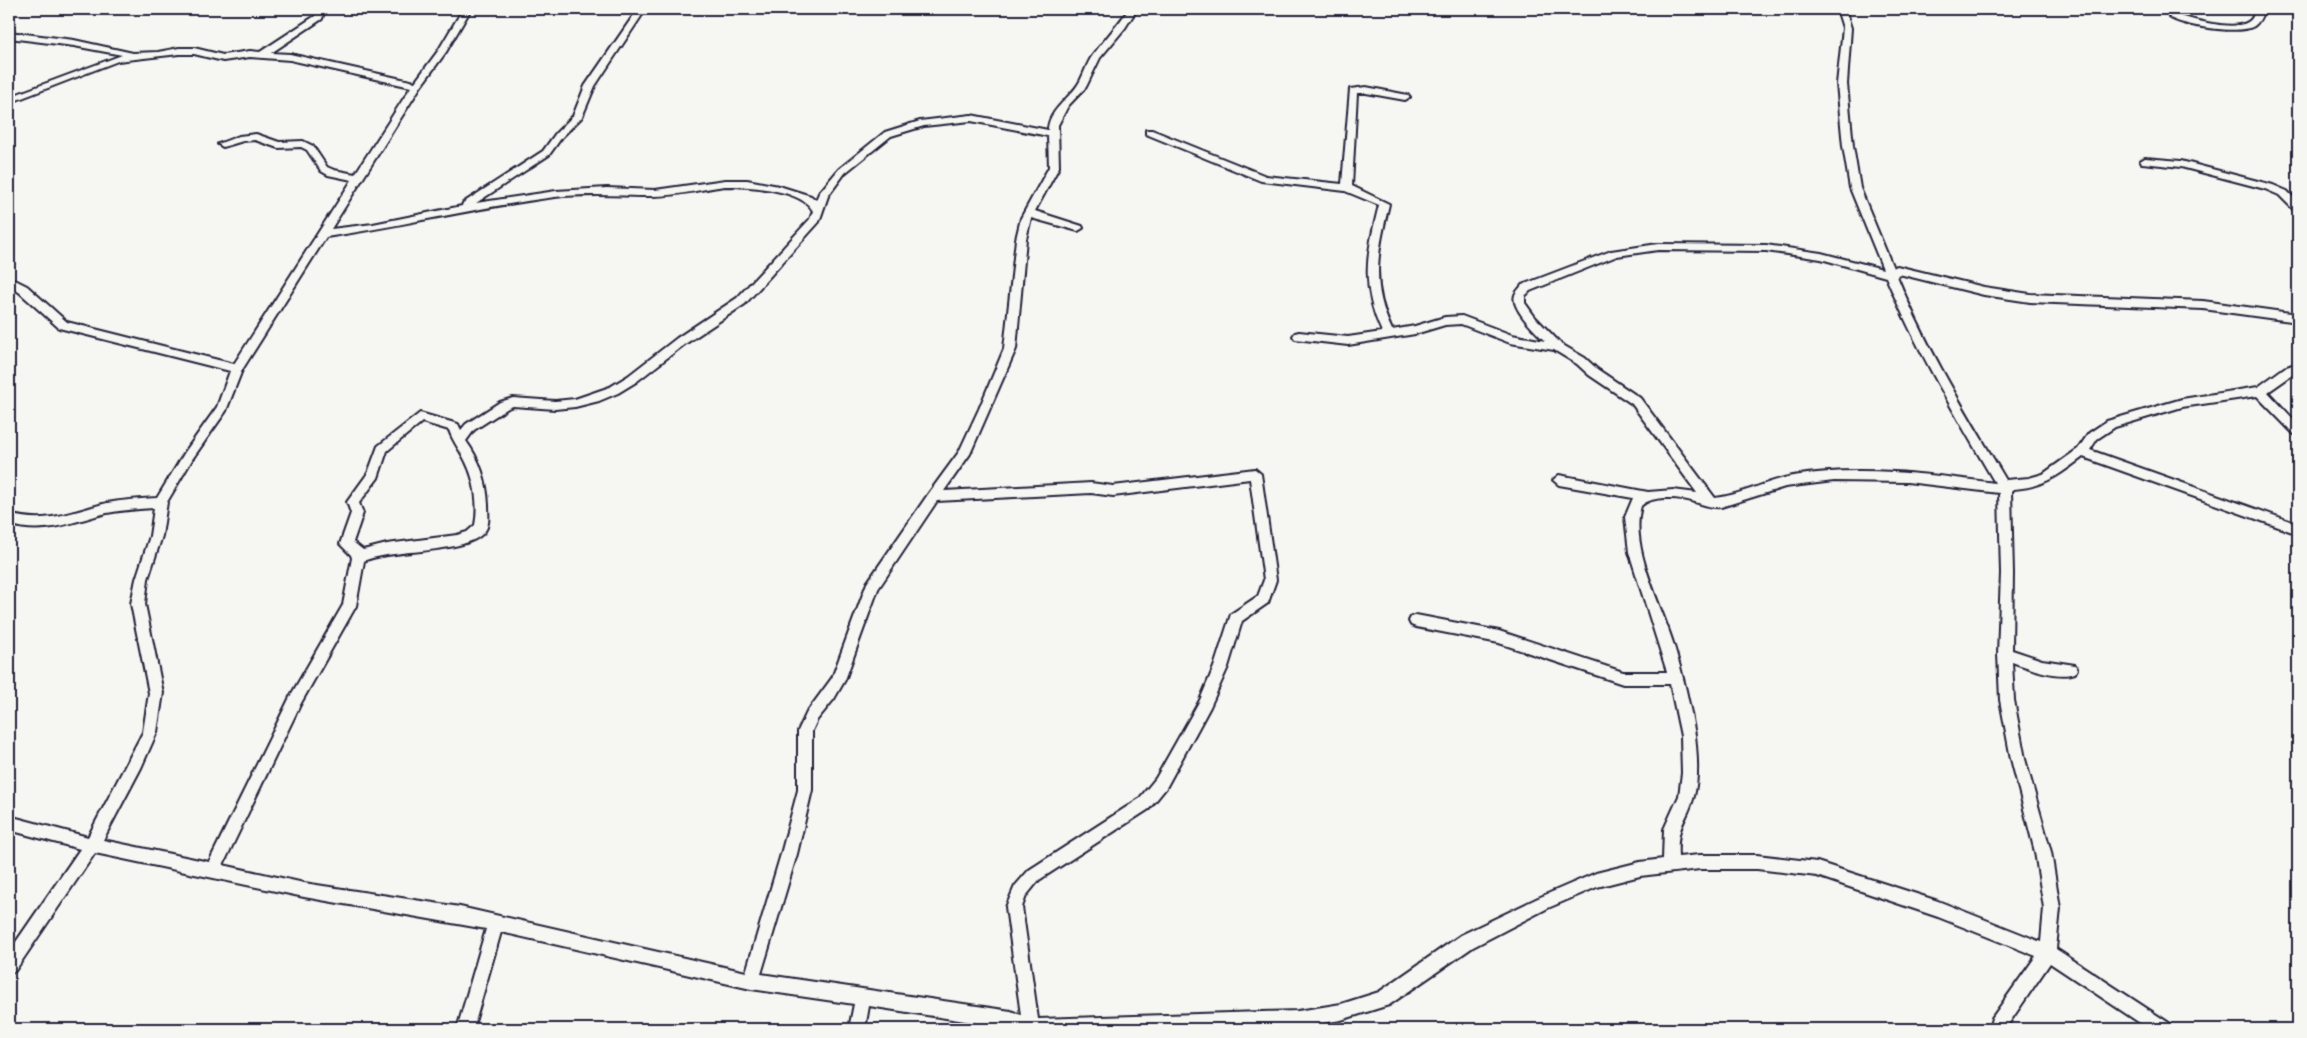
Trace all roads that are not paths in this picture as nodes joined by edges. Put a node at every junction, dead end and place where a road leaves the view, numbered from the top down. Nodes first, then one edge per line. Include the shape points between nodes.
1 (321, 9) edge
2 (467, 9) edge
3 (642, 9) edge
4 (1133, 9) edge
5 (1841, 9) edge
6 (2260, 9) edge
7 (2173, 17) dead end
8 (9, 35) edge
9 (262, 54) junction
10 (120, 56) junction
11 (417, 85) junction
12 (1405, 97) dead end
13 (9, 100) edge
14 (1149, 132) dead end
15 (1053, 134) junction
16 (223, 144) dead end
17 (2145, 161) dead end
18 (359, 178) junction
19 (1348, 188) junction
20 (818, 203) junction
21 (2298, 208) edge
22 (461, 209) junction
23 (1029, 213) junction
24 (1078, 228) dead end
25 (322, 234) junction
26 (1891, 275) junction
27 (9, 281) edge
28 (2298, 318) edge
29 (1388, 333) junction
30 (1299, 336) dead end
31 (1557, 347) junction
32 (2298, 368) edge
33 (237, 369) junction
34 (2260, 391) junction
35 (2298, 431) edge
36 (460, 441) junction
37 (2082, 452) junction
38 (1559, 480) dead end
39 (2005, 489) junction
40 (933, 496) junction
41 (1646, 496) junction
42 (161, 502) junction
43 (1712, 503) junction
44 (9, 519) edge
45 (2298, 529) edge
46 (360, 553) junction
47 (1416, 621) dead end
48 (2005, 654) junction
49 (2070, 669) dead end
50 (1675, 678) junction
51 (9, 823) edge
52 (92, 845) junction
53 (1671, 865) junction
54 (213, 870) junction
55 (494, 924) junction
56 (2048, 953) junction
57 (9, 965) edge
58 (751, 981) junction
59 (863, 997) junction
60 (1264, 1025) edge
61 (1031, 1027) junction
62 (466, 1029) edge
63 (857, 1029) edge
64 (1997, 1029) edge
65 (2163, 1029) edge

1 - 9 street via 320,17
2 - 11 street via 442,52
3 - 22 street via 590,86 577,117 546,153
4 - 15 street via 1096,57 1081,87 1058,115
5 - 26 street via 1847,28 1842,84 1855,188
6 - 7 street via 2252,25 2239,28
8 - 10 street via 74,43
9 - 10 street via 223,58 179,51
9 - 11 street via 290,57
10 - 13 street
11 - 18 street
12 - 19 street via 1353,91
14 - 19 street via 1264,179
15 - 20 street via 971,118 923,123 888,134 874,144 842,171
15 - 23 street via 1054,167
16 - 18 street via 256,137 278,145 303,144 310,148 324,169
17 - 21 street via 2181,164 2269,187 2283,193
18 - 25 street
19 - 29 street via 1384,204 1370,263 1370,280 1379,318
20 - 22 street via 762,184 725,183 655,193 584,191
20 - 36 street via 814,220 741,301 632,379 608,393 575,403 513,402 504,405 470,427
22 - 25 street via 373,228
23 - 24 street
23 - 40 street via 1021,239 1010,349 964,454
25 - 33 street
26 - 28 street via 1897,270 1984,291 2030,298 2203,305
26 - 31 street via 1821,256 1766,248 1658,246 1615,253 1526,288 1520,296 1520,303 1531,320
26 - 39 street via 1939,376
27 - 33 street via 64,325
29 - 30 street via 1348,341
29 - 31 street via 1462,320 1510,339
31 - 43 street via 1636,401
32 - 34 street
33 - 42 street via 222,408
34 - 35 street
34 - 37 street via 2182,403 2111,424 2093,436
36 - 46 street via 474,464 483,498 481,526 476,532 466,538 442,543
36 - 46 street via 454,427 420,417 382,450 374,475 352,502 357,513 346,544
37 - 39 street via 2047,477 2029,483 2010,484
37 - 45 street
38 - 41 street
39 - 43 street via 1909,476 1842,476 1772,486 1746,496
39 - 48 street
40 - 58 street via 872,587 838,680 805,731 805,790
40 - 61 street via 1091,488 1113,491 1254,474 1270,580 1263,599 1236,618 1221,667 1205,703 1161,783 1144,804 1034,875 1020,891 1014,907
41 - 43 street via 1695,497
41 - 50 street via 1636,501 1631,512 1631,526 1638,561 1667,644
42 - 44 street via 119,506 45,524 30,525
42 - 52 street via 156,536 142,579 138,604 156,693 150,732
46 - 54 street via 349,606 296,699
47 - 50 street via 1499,637 1623,678
48 - 49 street via 2042,666
48 - 56 street via 2007,700 2052,908
50 - 53 street via 1691,768 1688,793 1670,834
51 - 52 street
52 - 54 street
52 - 57 street
53 - 56 street via 1757,862 1817,869 1938,909
53 - 60 street via 1596,880 1543,902 1467,941 1383,999 1341,1012
54 - 55 street
55 - 58 street
55 - 62 street
56 - 64 street
56 - 65 street
58 - 59 street
59 - 61 street via 1011,1019
59 - 63 street
60 - 61 street

